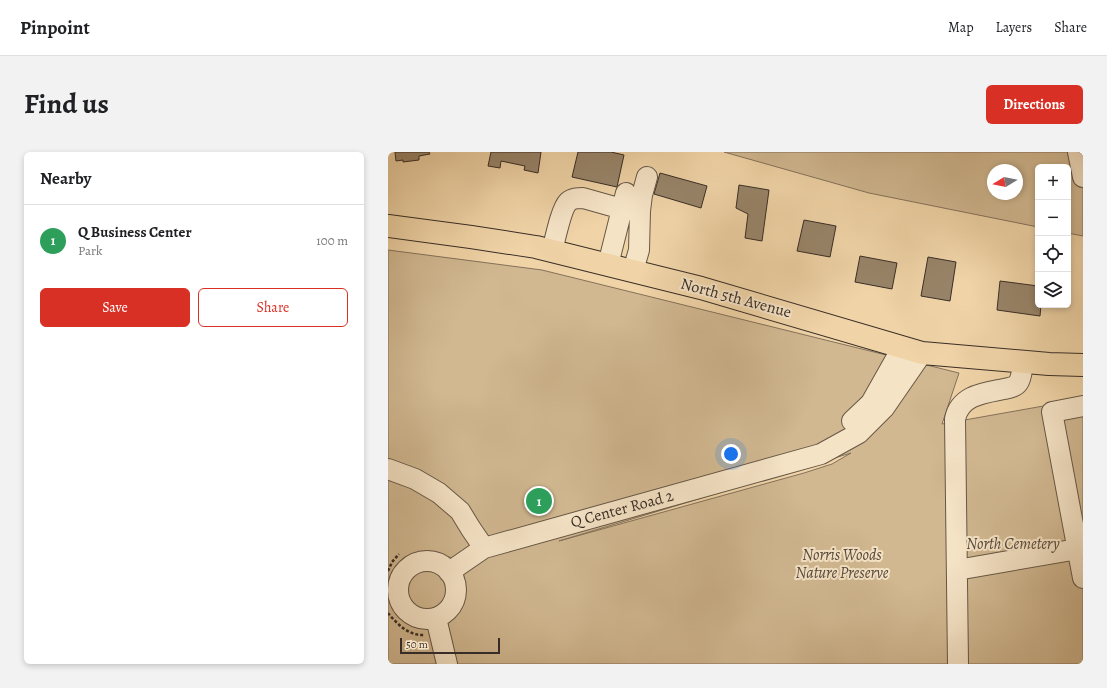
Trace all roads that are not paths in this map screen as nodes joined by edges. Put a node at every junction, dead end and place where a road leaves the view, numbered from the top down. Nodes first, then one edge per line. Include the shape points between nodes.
1 (1078, 152) edge
2 (647, 177) dead end
3 (1083, 177) edge
4 (388, 226) edge
5 (552, 251) junction
6 (608, 265) junction
7 (633, 271) junction
8 (912, 350) junction
9 (1023, 362) junction
10 (1083, 365) edge
11 (1083, 406) edge
12 (388, 469) edge
13 (484, 548) junction
14 (1080, 548) edge
15 (957, 570) junction
16 (449, 572) junction
17 (1083, 578) edge
18 (438, 626) junction
19 (447, 664) edge
20 (958, 664) edge

1 - 3 lane
2 - 7 lane via 640,211 639,250
4 - 5 main road, North 5th Avenue
5 - 6 main road, North 5th Avenue
5 - 6 lane via 565,207 572,199 624,201
6 - 7 main road, North 5th Avenue
7 - 8 main road, North 5th Avenue via 708,290
8 - 9 main road, North 5th Avenue
8 - 13 lane, Q Center Road 2 via 884,408 859,433 821,454
9 - 10 main road, North 5th Avenue
9 - 15 lane via 1020,380 1015,386 972,397 956,412
11 - 14 lane via 1052,412
12 - 13 lane via 414,479 439,493 460,511
13 - 16 lane, Q Center Road 2
14 - 15 lane
14 - 17 lane
15 - 20 lane
16 - 18 lane via 454,580 455,598
16 - 18 lane via 433,561 414,563 400,577 397,587 402,606 408,613
18 - 19 lane

